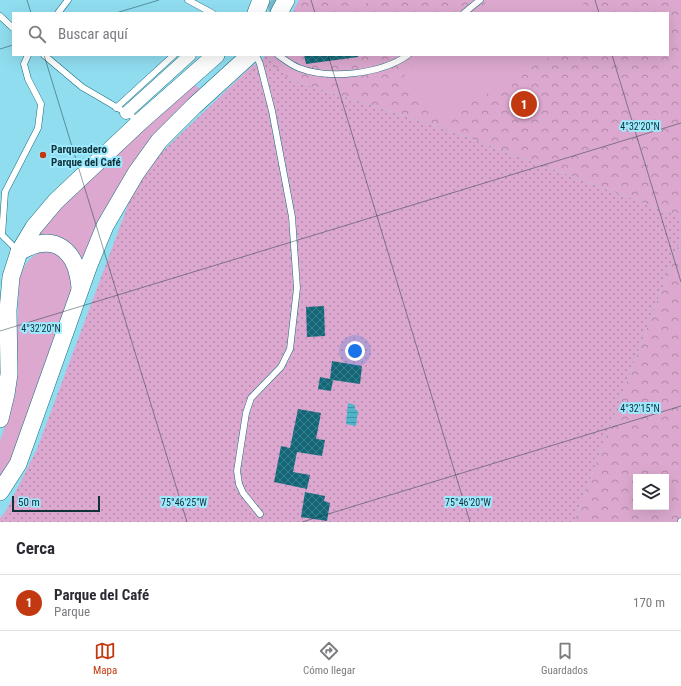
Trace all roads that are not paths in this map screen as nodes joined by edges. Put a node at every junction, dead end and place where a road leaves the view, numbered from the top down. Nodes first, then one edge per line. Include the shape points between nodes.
1 (68, 0) edge
2 (188, 0) edge
3 (261, 0) edge
4 (286, 0) edge
5 (480, 0) edge
6 (59, 12) edge
7 (210, 12) edge
8 (256, 12) edge
9 (280, 12) edge
10 (469, 12) edge
11 (0, 16) edge
12 (12, 27) edge
13 (28, 56) edge
14 (45, 56) edge
15 (173, 56) edge
16 (189, 56) edge
17 (215, 56) edge
18 (249, 56) edge
19 (256, 56) edge
20 (280, 56) edge
21 (406, 56) edge
22 (128, 114) junction
23 (19, 252) junction
24 (80, 290) junction
25 (0, 419) edge
26 (0, 492) edge
27 (260, 514) dead end

1 - 6 lane
2 - 7 lane
3 - 8 main road
4 - 9 main road
5 - 10 lane
11 - 12 lane
13 - 23 lane via 24,64 28,79 41,104 38,128 5,192 2,221 2,235
14 - 22 lane via 82,88
15 - 22 lane
16 - 22 street
17 - 22 main road
18 - 24 main road via 159,141 136,173 105,226
19 - 27 lane via 272,111 290,210 297,288 290,349 281,367 251,398 245,420 237,471 239,484
20 - 21 lane via 298,68 332,74 368,72
22 - 23 main road via 34,227
23 - 24 main road via 42,244 66,250 78,269
23 - 25 main road via 11,277 8,310 9,374
24 - 26 main road via 18,464

